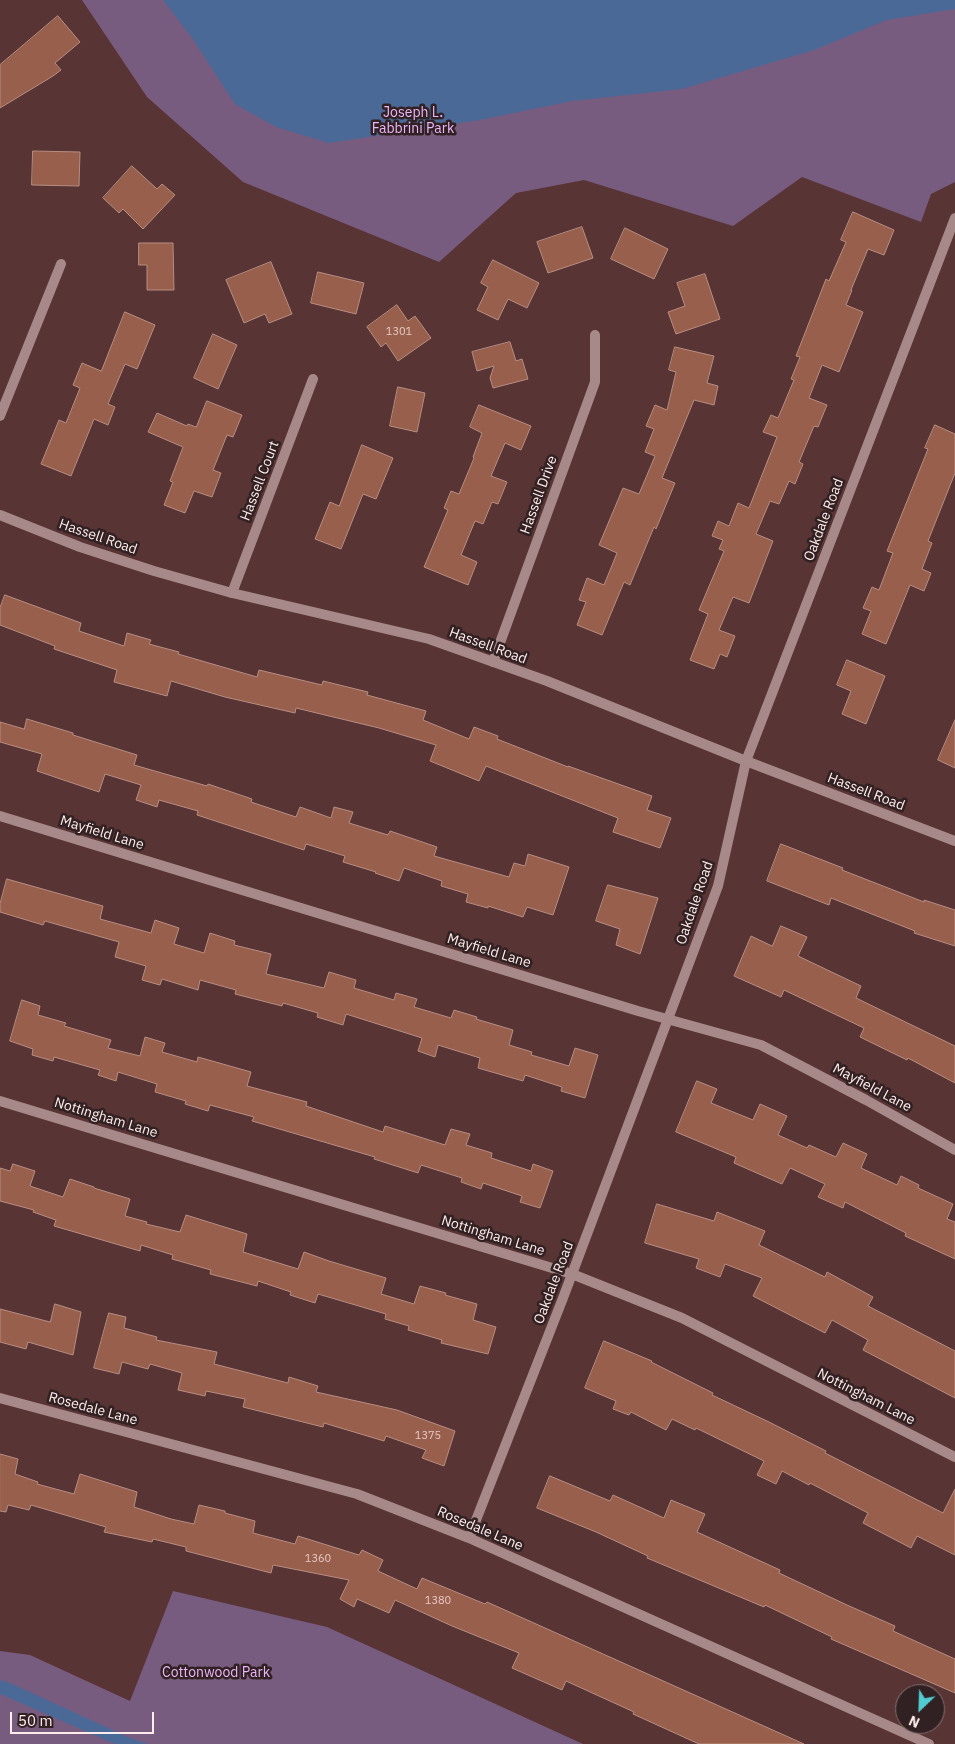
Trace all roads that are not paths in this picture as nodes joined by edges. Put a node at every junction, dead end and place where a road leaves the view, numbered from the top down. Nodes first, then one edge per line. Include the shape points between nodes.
1 (955, 218) edge
2 (61, 264) dead end
3 (595, 335) dead end
4 (313, 378) dead end
5 (0, 416) edge
6 (0, 516) edge
7 (232, 593) junction
8 (493, 662) junction
9 (746, 761) junction
10 (0, 816) edge
11 (955, 841) edge
12 (667, 1020) junction
13 (0, 1101) edge
14 (955, 1150) edge
15 (572, 1274) junction
16 (0, 1398) edge
17 (955, 1457) edge
18 (469, 1538) junction
19 (929, 1744) edge

1 - 9 street, Oakdale Road
2 - 5 street
3 - 8 street, Hassell Drive via 595,382
4 - 7 street, Hassell Court
6 - 7 street, Hassell Road via 80,547
7 - 8 street, Hassell Road via 429,639
8 - 9 street, Hassell Road
9 - 11 street, Hassell Road
9 - 12 street, Oakdale Road via 718,886
10 - 12 street, Mayfield Lane
12 - 14 street, Mayfield Lane via 761,1046
12 - 15 street, Oakdale Road
13 - 15 street, Nottingham Lane
15 - 17 street, Nottingham Lane via 682,1318
15 - 18 street, Oakdale Road
16 - 18 street, Rosedale Lane via 357,1494
18 - 19 street, Rosedale Lane

